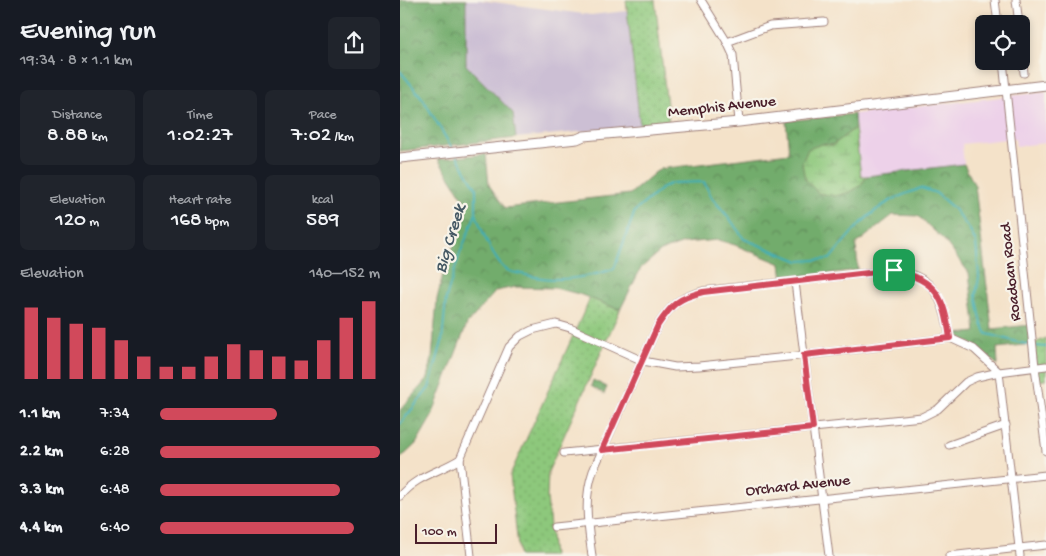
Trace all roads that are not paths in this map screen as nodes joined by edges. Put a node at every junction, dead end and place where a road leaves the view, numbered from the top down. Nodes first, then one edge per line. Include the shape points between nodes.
1 (702, 0) edge
2 (996, 0) edge
3 (1016, 0) edge
4 (997, 15) edge
5 (1018, 15) edge
6 (824, 22) dead end
7 (727, 42) junction
8 (1004, 70) edge
9 (1024, 70) edge
10 (1024, 73) dead end
11 (1046, 85) edge
12 (1006, 89) junction
13 (739, 122) junction
14 (400, 158) edge
15 (795, 282) junction
16 (950, 338) junction
17 (804, 355) junction
18 (642, 361) junction
19 (1046, 366) edge
20 (1035, 367) junction
21 (999, 372) junction
22 (1006, 425) junction
23 (813, 428) junction
24 (949, 445) dead end
25 (602, 450) junction
26 (1046, 452) edge
27 (564, 453) dead end
28 (460, 459) junction
29 (1046, 475) edge
30 (1012, 479) junction
31 (400, 496) edge
32 (822, 498) junction
33 (588, 522) junction
34 (554, 527) dead end
35 (1046, 545) edge
36 (1020, 552) edge
37 (471, 556) edge
38 (592, 556) edge
39 (829, 556) edge
40 (949, 556) edge

1 - 7 street
2 - 4 street
3 - 5 street
6 - 7 street via 770,26
7 - 13 street via 733,55
8 - 12 street, Roadoan Road
9 - 10 street
11 - 12 main road, Memphis Avenue
12 - 13 main road, Memphis Avenue
12 - 20 street, Roadoan Road
13 - 14 main road, Memphis Avenue
15 - 16 street via 894,270 915,275 931,287 940,300
15 - 17 street
15 - 18 street via 685,296 669,307
16 - 17 street
16 - 21 street via 974,350
17 - 18 street via 675,367
17 - 23 street
18 - 25 street
18 - 28 street via 556,324 520,336 509,347
19 - 20 street
20 - 21 street
20 - 26 street, Roadoan Road
21 - 22 street
21 - 23 street via 966,382 938,409 922,416
22 - 24 street
22 - 30 street
23 - 25 street
23 - 32 street
25 - 27 street
25 - 33 street via 587,486
28 - 31 street via 444,469 422,476
28 - 37 street
29 - 30 street, Orchard Avenue
30 - 32 street, Orchard Avenue
30 - 36 street
32 - 33 street, Orchard Avenue
32 - 39 street
33 - 34 street, Orchard Avenue
33 - 38 street
35 - 36 street
36 - 40 street

